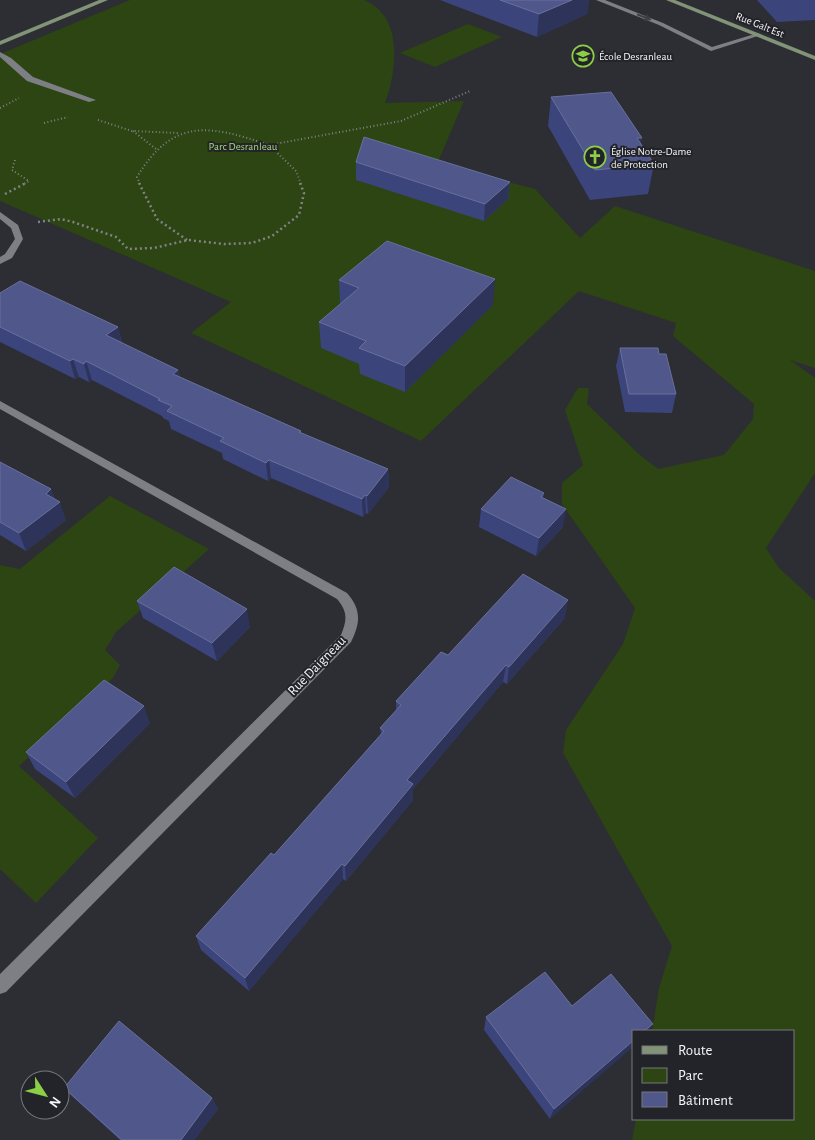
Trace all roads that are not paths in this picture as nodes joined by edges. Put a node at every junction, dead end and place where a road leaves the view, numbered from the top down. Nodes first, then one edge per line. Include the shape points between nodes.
1 (105, 0) edge
2 (599, 0) edge
3 (669, 0) edge
4 (758, 35) junction
5 (0, 43) edge
6 (0, 54) edge
7 (815, 58) edge
8 (92, 100) dead end
9 (0, 215) edge
10 (0, 261) edge
11 (0, 404) edge
12 (0, 986) edge

1 - 5 street
2 -> 4 street via 661,24 711,49
3 - 4 street, Rue Galt Est
4 - 7 street, Rue Galt Est
6 - 8 street via 10,59 21,74 30,79
9 - 10 street via 15,227 19,239 9,256
11 - 12 street, Rue Daigneau via 342,596 352,608 354,618 346,638

